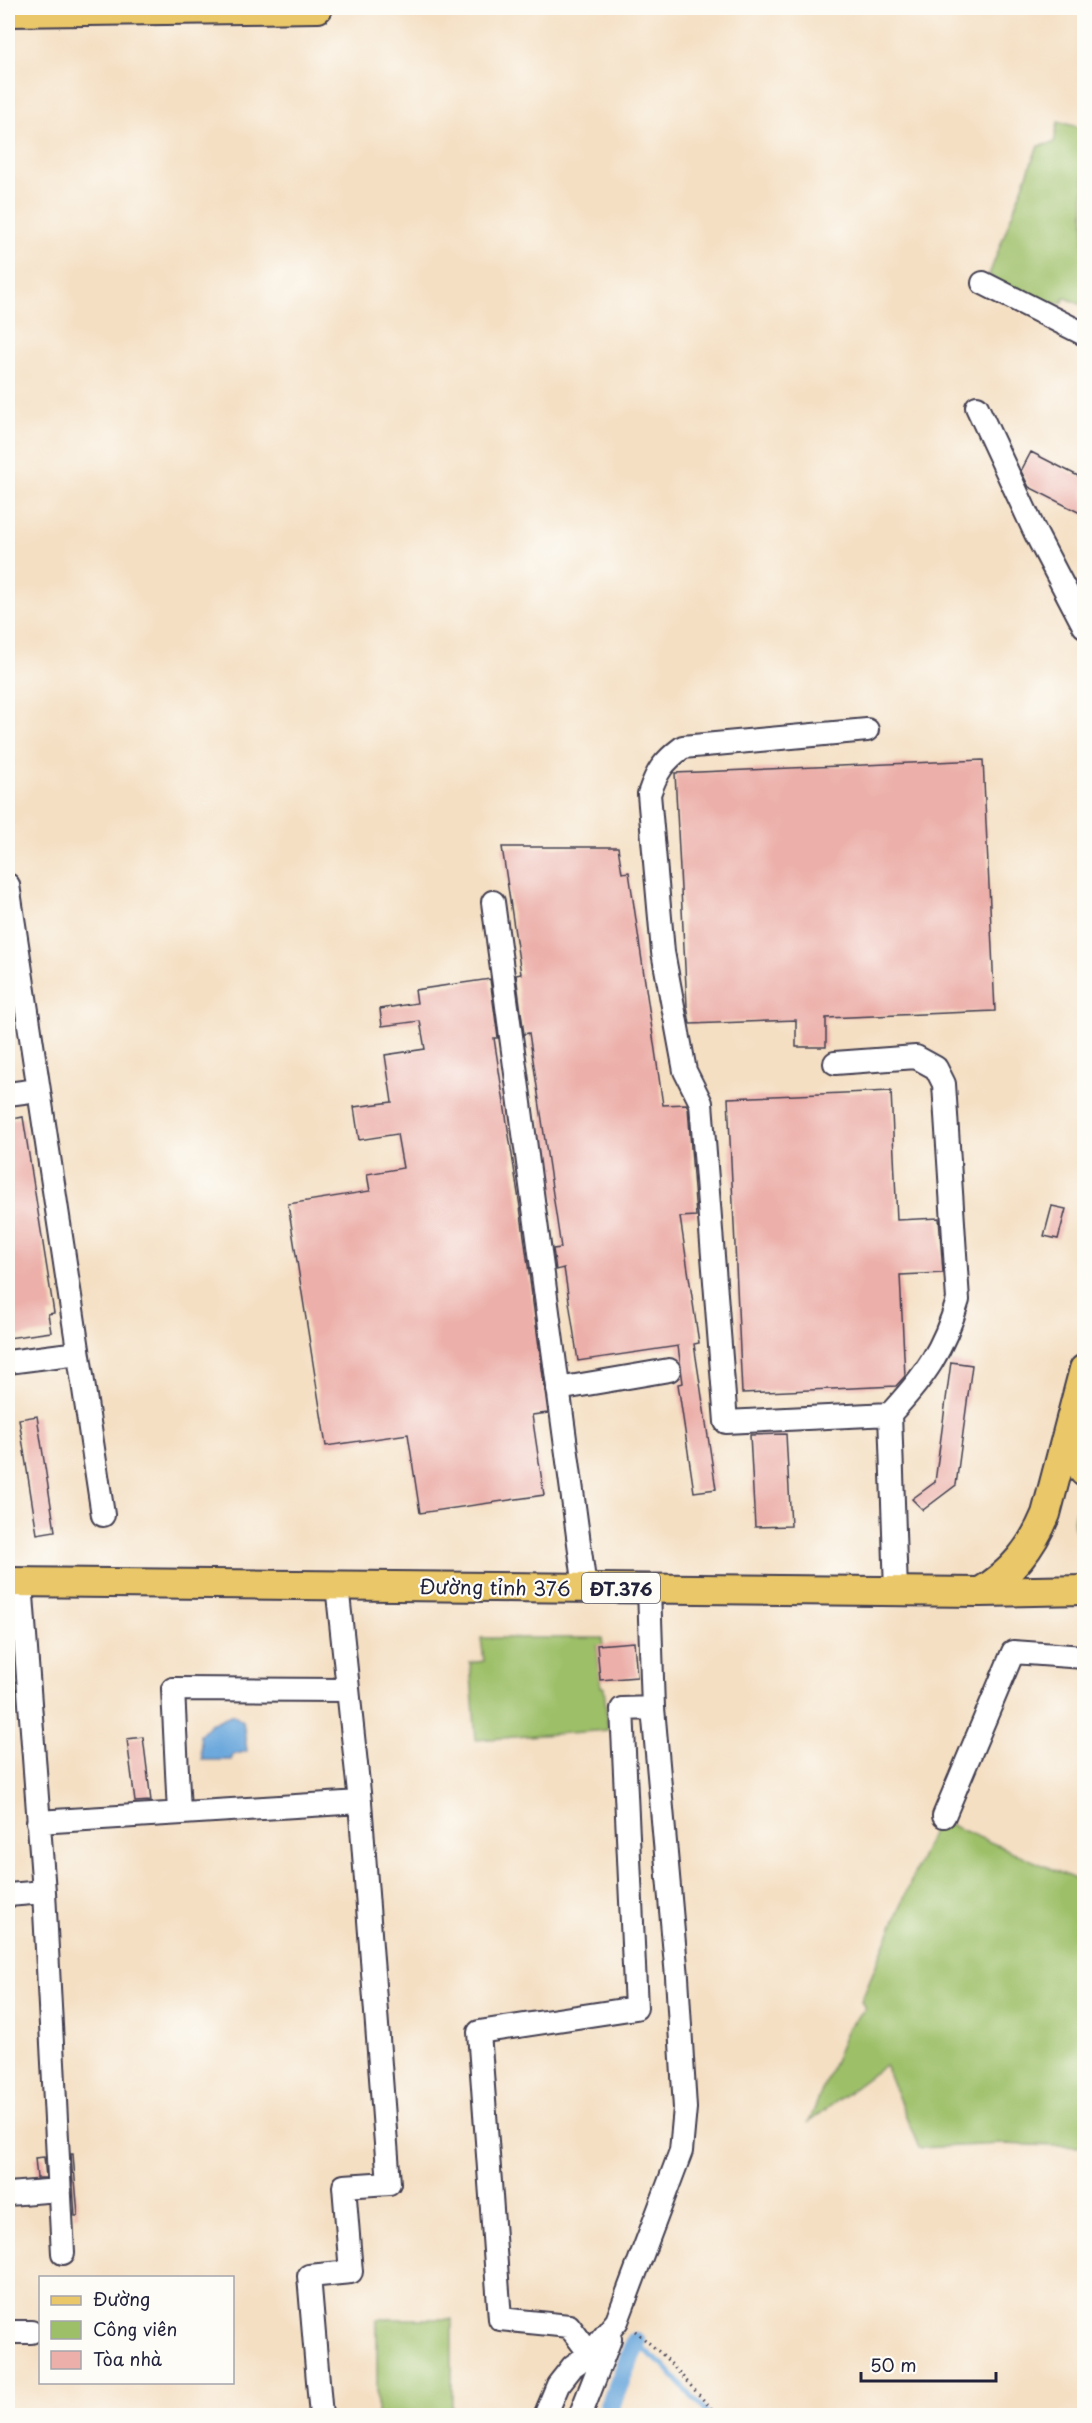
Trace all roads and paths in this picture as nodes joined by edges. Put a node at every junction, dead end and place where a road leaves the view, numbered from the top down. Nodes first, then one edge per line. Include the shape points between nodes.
1 (318, 8) edge
2 (8, 12) edge
3 (983, 283) dead end
4 (1084, 334) edge
5 (977, 407) dead end
6 (1084, 626) edge
7 (867, 730) dead end
8 (8, 885) edge
9 (493, 902) dead end
10 (834, 1063) dead end
11 (38, 1090) junction
12 (8, 1094) edge
13 (78, 1353) junction
14 (8, 1362) edge
15 (1084, 1369) edge
16 (669, 1370) dead end
17 (558, 1389) junction
18 (890, 1414) junction
19 (1078, 1419) edge
20 (1084, 1472) edge
21 (103, 1515) dead end
22 (14, 1582) edge
23 (337, 1586) junction
24 (585, 1588) junction
25 (649, 1589) junction
26 (1084, 1590) edge
27 (896, 1591) junction
28 (980, 1592) junction
29 (1084, 1657) edge
30 (348, 1690) junction
31 (652, 1708) junction
32 (360, 1802) junction
33 (179, 1813) junction
34 (944, 1816) dead end
35 (38, 1822) junction
36 (44, 1892) junction
37 (8, 1894) edge
38 (59, 2190) junction
39 (8, 2194) edge
40 (63, 2253) dead end
41 (625, 2326) junction
42 (8, 2332) edge
43 (32, 2332) dead end
44 (590, 2355) junction
45 (321, 2415) edge
46 (545, 2415) edge
47 (580, 2415) edge
48 (718, 2415) edge

1 - 2 main road
3 - 4 street
5 - 6 street
7 - 18 street via 683,747 665,760 649,794 663,952 685,1071 701,1103 726,1422
8 - 11 street
9 - 17 street
10 - 18 street via 916,1057 936,1068 944,1083 958,1300 933,1362
11 - 12 street
11 - 13 street
13 - 14 street
13 - 21 street
15 - 19 main road
16 - 17 street
17 - 24 street
18 - 27 street
19 - 20 main road
19 - 28 main road via 1039,1531 1001,1580
22 - 23 main road, Đường tỉnh 376 / ĐT.376
22 - 35 street
23 - 24 main road, Đường tỉnh 376 / ĐT.376
23 - 30 street
24 - 25 main road, Đường tỉnh 376 / ĐT.376
25 - 27 main road, Đường tỉnh 376 / ĐT.376
25 - 31 street
26 - 28 main road, Đường tỉnh 376
27 - 28 main road, Đường tỉnh 376 / ĐT.376
29 - 34 street via 1013,1652
30 - 32 street
30 - 33 street via 173,1689
31 - 41 street via 685,2108 681,2151
31 - 44 street via 622,1709 636,2008 479,2032 500,2319 569,2326
32 - 33 street
32 - 45 street via 389,2183 344,2186 351,2272 309,2276
33 - 35 street
35 - 36 street
36 - 37 street
36 - 38 street
38 - 39 street
38 - 40 street
41 - 44 street
41 - 47 street
41 - 48 path via 664,2356
42 - 43 street
44 - 46 street via 573,2366 558,2385

